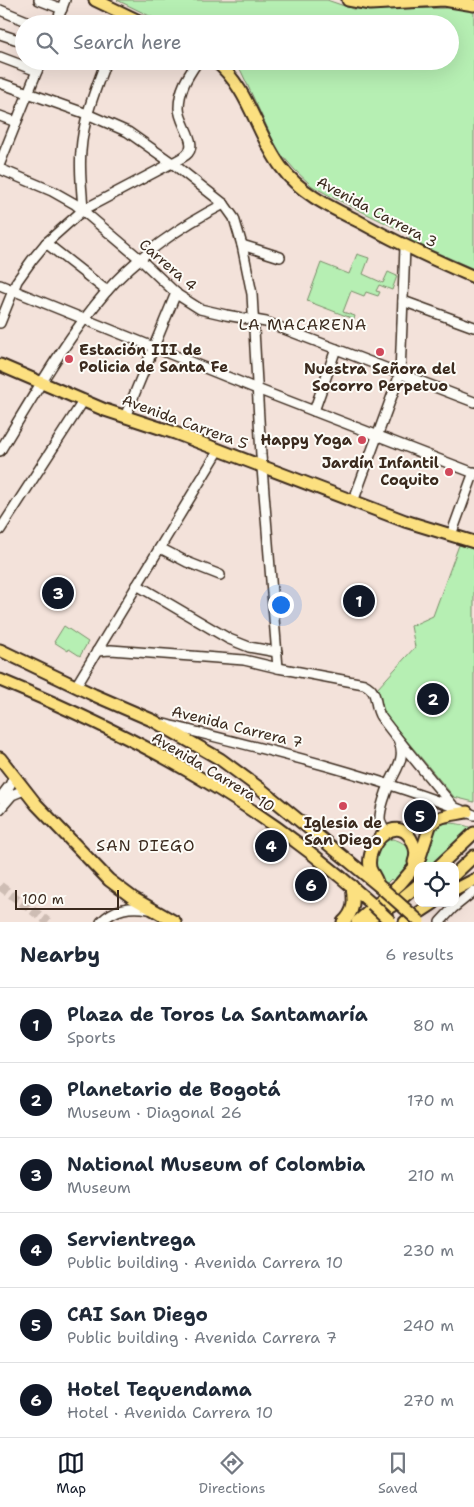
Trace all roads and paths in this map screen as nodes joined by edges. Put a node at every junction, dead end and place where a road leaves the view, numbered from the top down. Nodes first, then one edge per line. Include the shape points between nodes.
1 (39, 0) edge
2 (95, 0) edge
3 (348, 0) edge
4 (63, 4) edge
5 (474, 5) edge
6 (0, 10) edge
7 (127, 15) edge
8 (15, 16) edge
9 (0, 34) edge
10 (15, 39) edge
11 (0, 57) edge
12 (15, 63) edge
13 (103, 70) edge
14 (192, 70) edge
15 (225, 70) edge
16 (37, 71) edge
17 (0, 83) edge
18 (28, 93) junction
19 (87, 114) junction
20 (0, 116) edge
21 (16, 122) junction
22 (3, 144) edge
23 (0, 162) edge
24 (172, 163) junction
25 (0, 169) edge
26 (224, 204) junction
27 (83, 210) junction
28 (46, 242) junction
29 (242, 245) junction
30 (405, 247) junction
31 (280, 257) dead end
32 (140, 259) junction
33 (474, 278) edge
34 (0, 285) edge
35 (13, 290) junction
36 (107, 291) junction
37 (176, 293) junction
38 (403, 301) junction
39 (84, 319) junction
40 (254, 320) junction
41 (0, 323) edge
42 (474, 326) edge
43 (153, 347) junction
44 (336, 349) junction
45 (0, 365) edge
46 (400, 374) junction
47 (42, 382) junction
48 (258, 390) junction
49 (84, 400) junction
50 (474, 402) edge
51 (314, 411) junction
52 (125, 417) junction
53 (378, 436) junction
54 (219, 450) junction
55 (0, 451) edge
56 (262, 466) junction
57 (474, 473) edge
58 (353, 502) junction
59 (0, 530) edge
60 (451, 536) junction
61 (474, 542) edge
62 (160, 548) junction
63 (220, 575) dead end
64 (137, 585) junction
65 (0, 650) edge
66 (97, 651) junction
67 (277, 652) junction
68 (278, 668) junction
69 (0, 680) edge
70 (76, 686) junction
71 (154, 721) junction
72 (396, 735) junction
73 (0, 758) edge
74 (14, 776) junction
75 (389, 784) junction
76 (24, 790) junction
77 (0, 798) edge
78 (0, 809) edge
79 (466, 810) edge
80 (386, 833) junction
81 (474, 833) edge
82 (474, 856) edge
83 (443, 862) edge
84 (459, 870) edge
85 (474, 880) edge
86 (400, 884) junction
87 (352, 886) junction
88 (382, 888) junction
89 (414, 888) edge
90 (459, 888) edge
91 (474, 891) edge
92 (419, 907) edge
93 (428, 907) edge
94 (152, 909) junction
95 (101, 922) edge
96 (175, 922) edge
97 (344, 922) edge
98 (356, 922) edge
99 (364, 922) edge
100 (391, 922) edge
101 (399, 922) edge
102 (405, 922) edge
103 (419, 922) edge
104 (440, 922) edge

1 - 4 street
2 - 7 main road
3 - 5 main road via 370,4 444,0
6 - 8 street
9 - 10 street
11 - 12 street
13 - 19 street
14 - 24 street via 179,98 179,115 191,148
15 - 30 main road, Avenida Carrera 3 via 240,88 276,160 288,176 312,196
16 - 18 street
17 - 18 street
18 - 19 street
18 - 21 street
19 - 24 street via 128,132
19 - 27 street via 80,152
20 - 21 street
21 - 22 street
22 - 23 street
24 - 26 street
24 - 27 street
25 - 27 street, Carrera 4 via 52,190
26 - 29 street via 234,218
26 - 32 street via 190,221
27 - 28 street
27 - 32 street, Carrera 4
28 - 35 street
28 - 36 street
29 - 31 street
29 - 40 street
30 - 33 main road, Avenida Carrera 3
30 - 38 street
32 - 36 street
32 - 37 street, Carrera 4
34 - 35 street
35 - 39 street
35 - 41 street
36 - 39 street
37 - 40 street, Carrera 4 via 200,309
37 - 43 street
38 - 42 street
38 - 46 street
39 - 43 street
39 - 47 street
40 - 44 street, Carrera 4
40 - 48 street
43 - 48 street
43 - 52 street
44 - 46 street, Carrera 4
44 - 51 street
45 - 47 main road, Avenida Carrera 5
46 - 50 street, Carrera 4
46 - 53 street
47 - 49 main road, Avenida Carrera 5
47 - 55 street
48 - 51 street
48 - 56 street
49 - 52 main road, Avenida Carrera 5
49 - 59 street
51 - 53 street
52 - 54 main road, Avenida Carrera 5
53 - 57 street
53 - 58 street
54 - 56 main road, Avenida Carrera 5
54 - 62 street
56 - 58 main road, Avenida Carrera 5
56 - 67 street
57 - 60 street
58 - 60 main road, Avenida Carrera 5
60 - 61 main road, Avenida Carrera 5
62 - 63 street
62 - 64 street
64 - 66 street
64 - 67 street via 229,639
65 - 70 main road, Avenida Carrera 7
66 - 68 street via 232,659
66 - 70 street
67 - 68 street
68 - 72 street via 364,684 374,693 379,714
69 - 87 main road, Avenida Carrera 10 via 134,741 196,776 286,834
70 - 71 main road, Avenida Carrera 7
71 - 75 street, Avenida Carrera 7
71 - 88 main road, Avenida Carrera 10 via 239,773
72 - 75 street via 402,756
72 - 79 street
73 - 74 main road
74 - 76 main road
74 - 77 street
75 - 79 street, Avenida Carrera 7
75 - 80 street via 380,817
76 - 78 street via 12,795
76 - 94 main road via 109,880
79 - 86 main road via 433,822 420,858
80 - 86 main road via 401,830 408,834 415,846 416,858
80 - 88 main road via 376,841 370,855 370,868
81 - 83 main road
82 - 84 main road
85 - 90 main road
86 - 98 main road
87 - 97 main road via 353,910
87 - 100 main road, Avenida Carrera 10, bridge
88 - 103 main road, Avenida Carrera 10, bridge
89 - 99 main road
91 - 104 street
92 - 101 main road
93 - 102 main road
94 - 95 street via 125,908
94 - 96 main road

